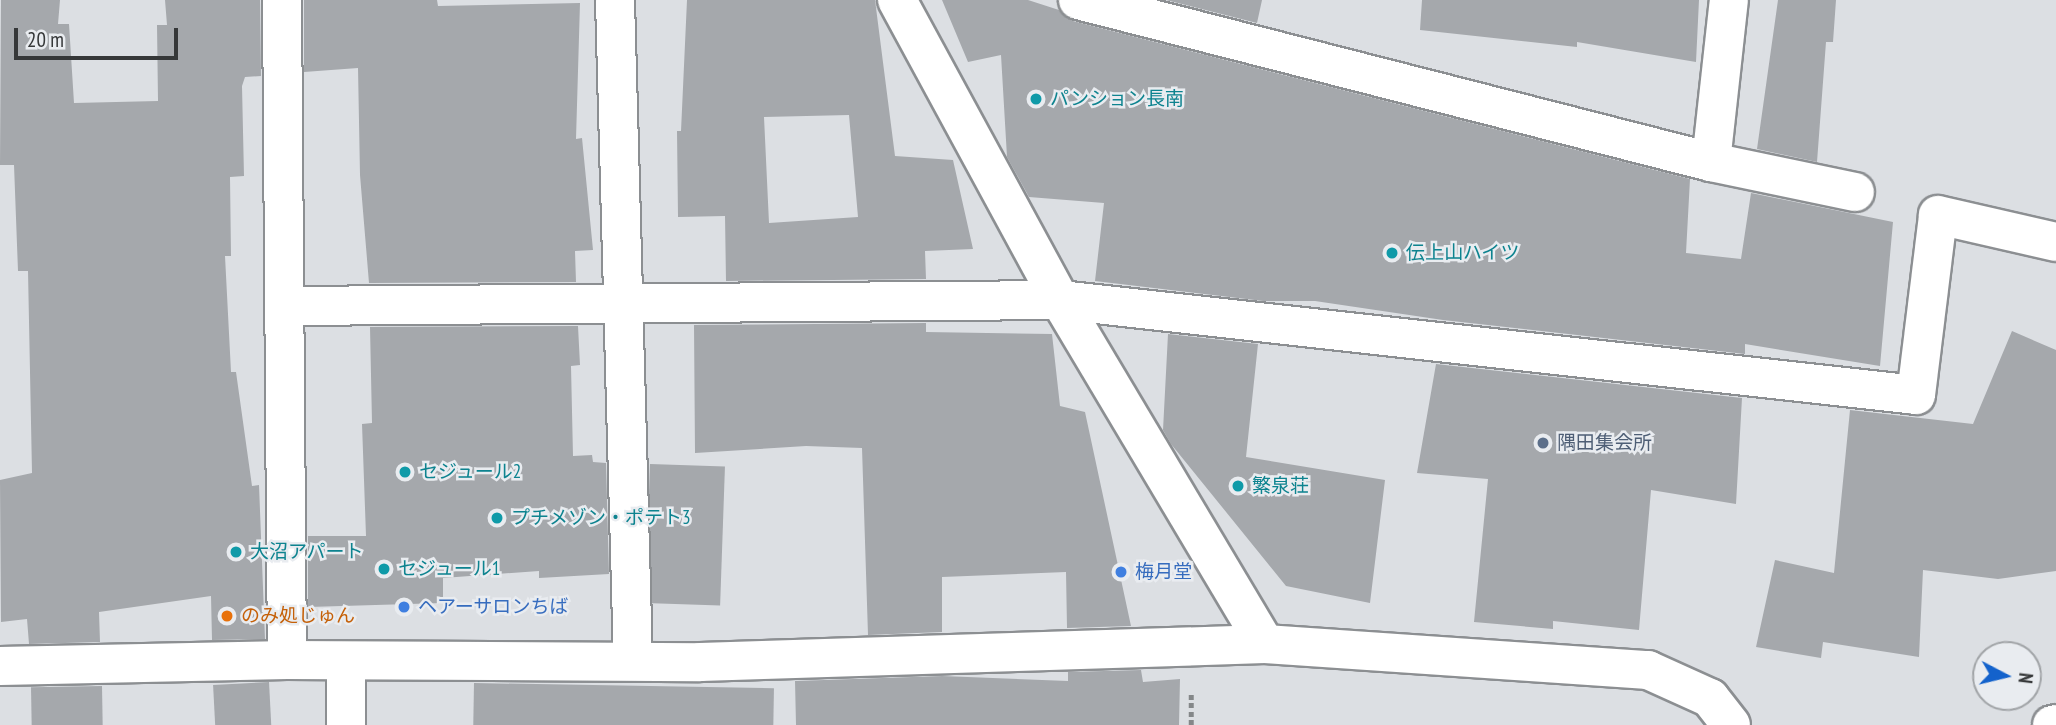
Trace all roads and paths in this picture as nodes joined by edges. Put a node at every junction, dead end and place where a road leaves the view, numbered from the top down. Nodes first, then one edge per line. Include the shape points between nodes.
1 (282, 0) edge
2 (615, 0) edge
3 (897, 0) edge
4 (1078, 0) edge
5 (1729, 0) edge
6 (1711, 162) junction
7 (1855, 192) dead end
8 (2056, 242) edge
9 (623, 300) junction
10 (1060, 300) junction
11 (285, 306) junction
12 (1265, 645) junction
13 (287, 660) junction
14 (346, 661) junction
15 (633, 661) junction
16 (0, 667) edge
17 (346, 725) edge
18 (1731, 725) edge

1 - 11 street
2 - 9 street
3 - 10 street
4 - 6 street
5 - 6 street
6 - 7 street
8 - 10 street via 1938,215 1916,395
9 - 10 street
9 - 11 street
9 - 15 street
10 - 12 street
11 - 13 street
12 - 15 street
12 - 18 street via 1647,670 1710,698
13 - 14 street
13 - 16 street
14 - 15 street
14 - 17 street

